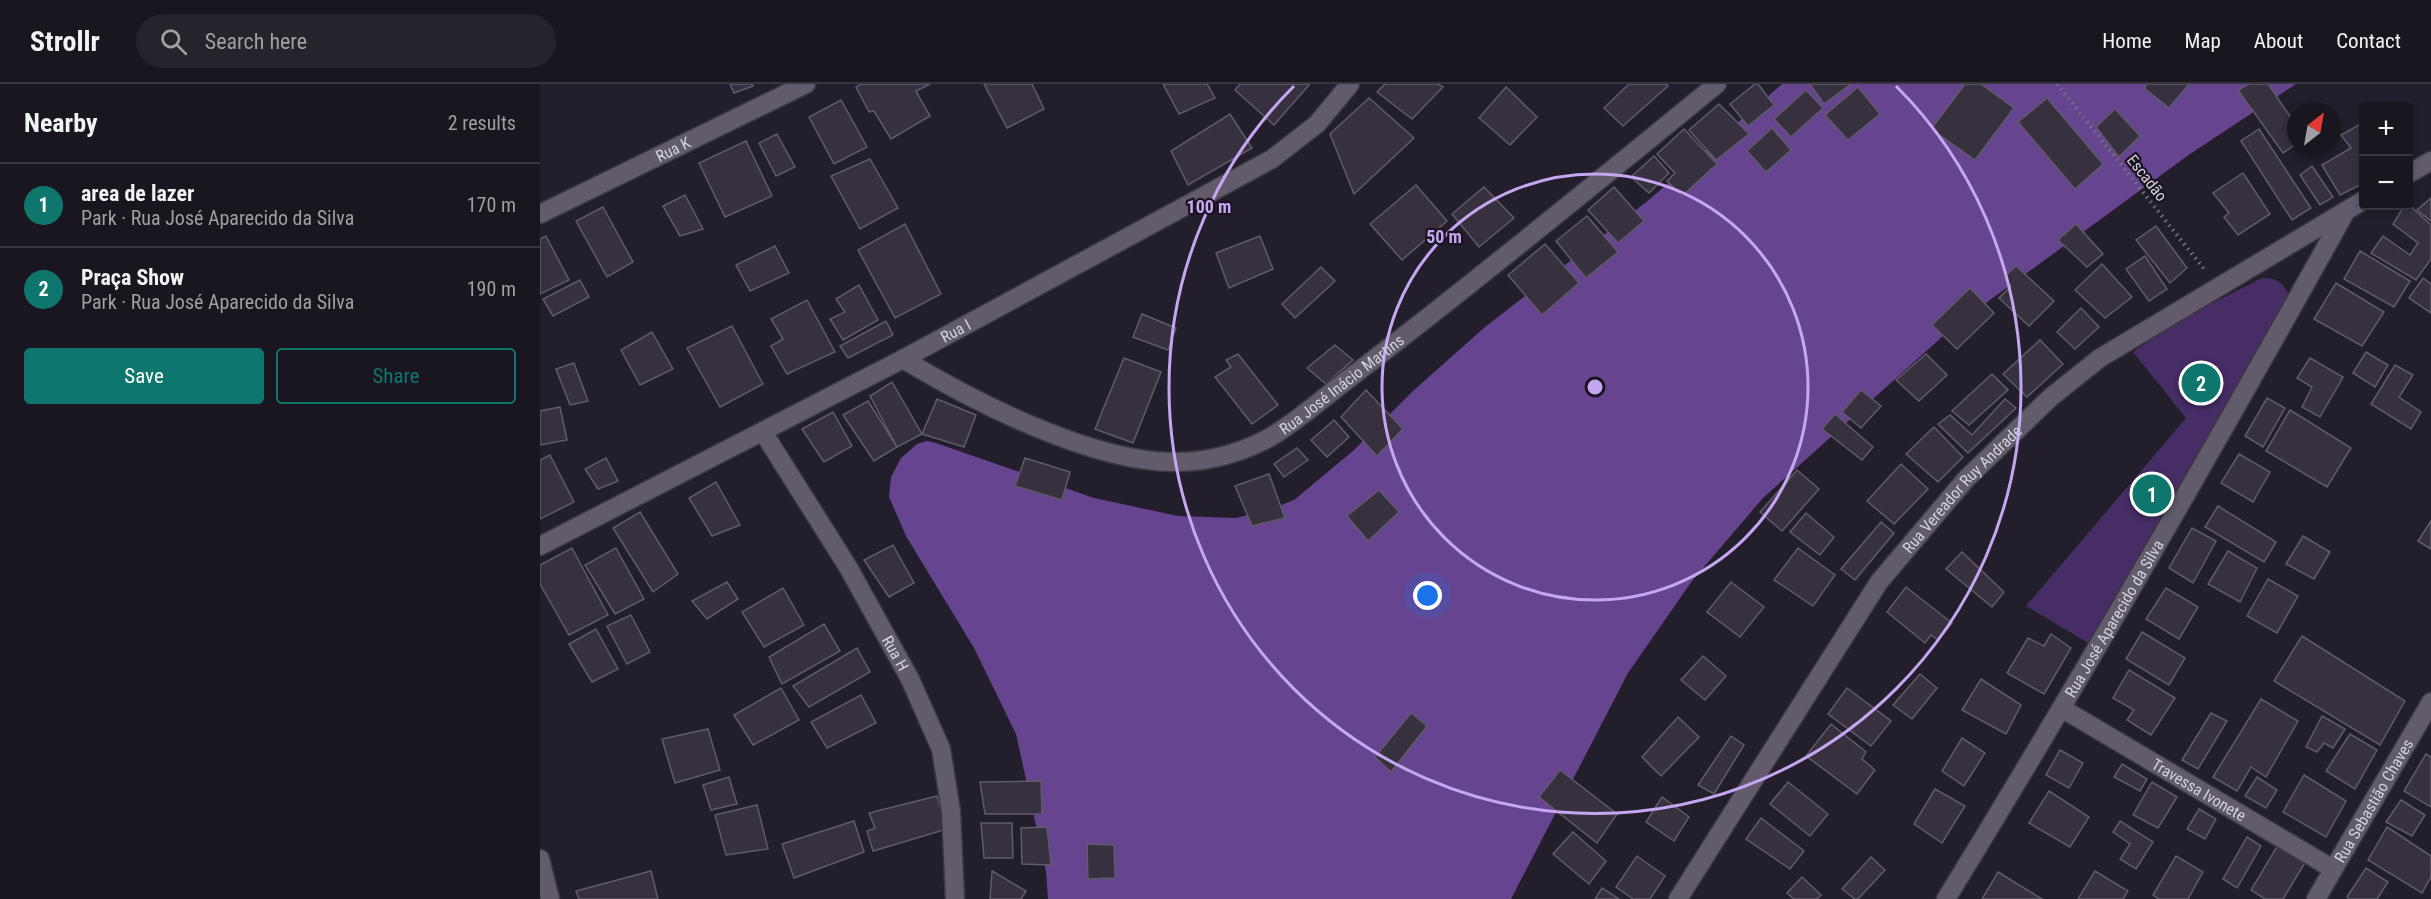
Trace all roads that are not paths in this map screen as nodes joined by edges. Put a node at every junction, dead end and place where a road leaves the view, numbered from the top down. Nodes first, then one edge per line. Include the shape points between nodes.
1 (806, 84) edge
2 (1350, 84) edge
3 (1717, 84) edge
4 (2431, 161) edge
5 (2413, 172) edge
6 (2359, 202) edge
7 (2346, 209) junction
8 (540, 214) edge
9 (903, 359) junction
10 (763, 432) junction
11 (540, 546) edge
12 (2431, 702) edge
13 (2062, 709) junction
14 (540, 858) edge
15 (2333, 869) junction
16 (550, 899) edge
17 (955, 899) edge
18 (1678, 899) edge
19 (1946, 899) edge
20 (2316, 899) edge

1 - 8 street, Rua K
2 - 9 street, Rua I via 1317,124 1272,159
3 - 9 street, Rua José Inácio Martins via 1495,265 1294,421 1244,450 1176,462 1119,454 994,409
4 - 5 street
6 - 7 street, Rua Vereador Ruy Andrade
7 - 13 street, Rua José Aparecido da Silva via 2235,411
7 - 18 street, Rua Vereador Ruy Andrade via 2100,358 2051,397 1966,479 1879,582
9 - 10 street, Rua I
10 - 11 street, Rua I
10 - 17 street, Rua H via 848,567 910,679 941,749 951,811
12 - 15 street, Rua Sebastião Chaves
13 - 15 street, Travessa Ivonete
13 - 19 street, Rua José Aparecido da Silva
14 - 16 street
15 - 20 street, Rua Sebastião Chaves

